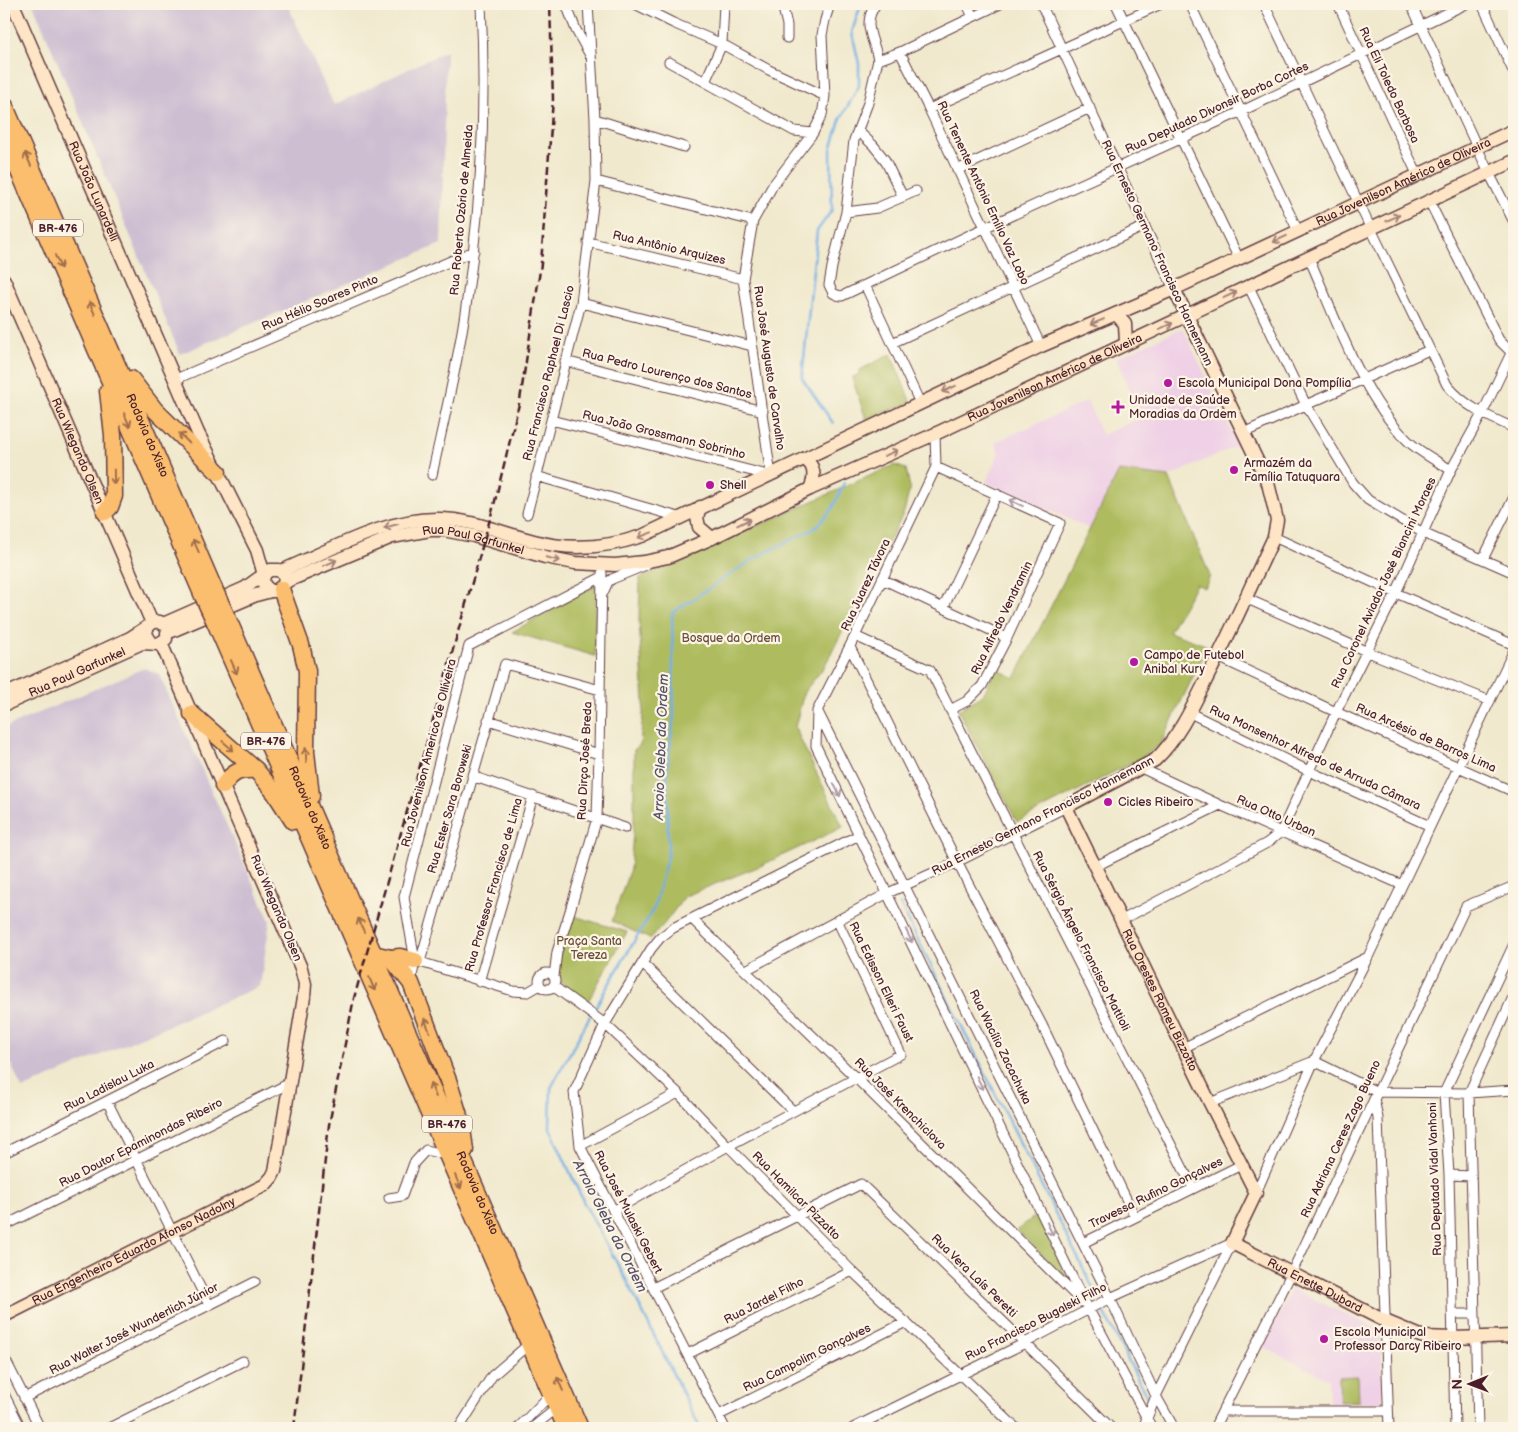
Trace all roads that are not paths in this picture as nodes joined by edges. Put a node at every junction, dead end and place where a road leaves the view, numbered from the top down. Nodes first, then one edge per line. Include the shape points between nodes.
1 (13, 4) edge
2 (481, 4) edge
3 (566, 4) edge
4 (588, 4) edge
5 (635, 4) edge
6 (724, 4) edge
7 (782, 4) edge
8 (830, 4) edge
9 (876, 4) edge
10 (967, 4) edge
11 (1000, 4) edge
12 (1041, 4) edge
13 (1116, 4) edge
14 (1160, 4) edge
15 (1190, 4) edge
16 (1264, 4) edge
17 (1338, 4) edge
18 (1411, 4) edge
19 (1466, 4) edge
20 (1482, 4) edge
21 (974, 17) junction
22 (1124, 20) junction
23 (1421, 24) junction
24 (787, 38) dead end
25 (722, 44) junction
26 (1062, 49) junction
27 (900, 52) junction
28 (1510, 53) edge
29 (1362, 54) junction
30 (592, 58) junction
31 (878, 60) junction
32 (669, 62) dead end
33 (1514, 73) edge
34 (705, 82) junction
35 (1301, 82) junction
36 (826, 96) junction
37 (4, 104) edge
38 (929, 108) junction
39 (1090, 108) junction
40 (1240, 112) junction
41 (595, 119) junction
42 (1514, 130) edge
43 (858, 131) junction
44 (813, 133) junction
45 (4, 137) edge
46 (1182, 138) junction
47 (684, 147) dead end
48 (1478, 147) junction
49 (1514, 161) edge
50 (1117, 168) junction
51 (957, 170) junction
52 (1490, 173) junction
53 (1418, 176) junction
54 (596, 181) junction
55 (916, 192) dead end
56 (903, 197) junction
57 (1430, 201) junction
58 (1358, 203) junction
59 (846, 212) junction
60 (753, 221) junction
61 (1514, 222) edge
62 (1144, 226) junction
63 (984, 228) junction
64 (1370, 229) junction
65 (1298, 231) junction
66 (588, 242) junction
67 (474, 251) junction
68 (1309, 258) junction
69 (1239, 259) junction
70 (743, 279) junction
71 (4, 280) edge
72 (865, 285) junction
73 (1249, 286) junction
74 (1013, 288) junction
75 (1174, 289) junction
76 (581, 304) junction
77 (1116, 314) junction
78 (1186, 316) junction
79 (1126, 343) junction
80 (892, 344) junction
81 (752, 346) junction
82 (1040, 346) junction
83 (1429, 350) junction
84 (1513, 352) edge
85 (106, 356) junction
86 (565, 361) junction
87 (176, 379) junction
88 (1363, 379) junction
89 (920, 403) junction
90 (1306, 405) junction
91 (763, 411) junction
92 (1482, 414) junction
93 (551, 420) junction
94 (1514, 428) edge
95 (1244, 433) junction
96 (936, 434) junction
97 (803, 459) junction
98 (936, 467) junction
99 (1451, 470) junction
100 (222, 471) junction
101 (432, 475) dead end
102 (536, 476) junction
103 (772, 476) junction
104 (810, 489) junction
105 (996, 494) junction
106 (1514, 497) edge
107 (700, 507) junction
108 (104, 512) junction
109 (527, 514) dead end
110 (682, 518) junction
111 (1423, 533) junction
112 (1274, 537) junction
113 (712, 538) junction
114 (611, 545) joint
115 (668, 556) junction
116 (1483, 560) junction
117 (602, 571) junction
118 (1514, 573) edge
119 (264, 575) junction
120 (882, 579) junction
121 (279, 580) junction
122 (1396, 593) junction
123 (601, 598) junction
124 (1245, 598) junction
125 (943, 608) junction
126 (221, 620) junction
127 (157, 632) junction
128 (855, 636) junction
129 (1007, 638) junction
130 (1514, 645) edge
131 (850, 647) junction
132 (1514, 650) edge
133 (1368, 652) junction
134 (1218, 657) junction
135 (600, 690) junction
136 (4, 695) edge
137 (1490, 701) junction
138 (4, 705) edge
139 (950, 710) junction
140 (818, 711) junction
141 (1336, 712) junction
142 (1190, 713) junction
143 (192, 714) junction
144 (488, 720) junction
145 (599, 754) junction
146 (1459, 766) junction
147 (1141, 768) junction
148 (256, 770) junction
149 (1309, 771) junction
150 (472, 776) junction
151 (223, 786) junction
152 (1514, 791) edge
153 (533, 796) junction
154 (1220, 805) junction
155 (1066, 807) junction
156 (596, 818) junction
157 (315, 820) junction
158 (1430, 826) junction
159 (626, 828) dead end
160 (1281, 832) junction
161 (859, 834) junction
162 (1013, 834) junction
163 (318, 860) junction
164 (956, 862) junction
165 (1096, 866) junction
166 (905, 885) junction
167 (1402, 885) junction
168 (1514, 886) edge
169 (888, 893) junction
170 (692, 919) junction
171 (837, 920) junction
172 (1122, 920) junction
173 (1514, 944) edge
174 (556, 952) junction
175 (373, 954) junction
176 (1368, 957) junction
177 (391, 958) junction
178 (417, 961) junction
179 (642, 963) junction
180 (746, 970) junction
181 (541, 975) junction
182 (554, 976) junction
183 (479, 982) junction
184 (411, 983) junction
185 (540, 985) junction
186 (553, 986) junction
187 (1514, 995) edge
188 (603, 1022) junction
189 (226, 1042) dead end
190 (1183, 1048) junction
191 (1314, 1061) junction
192 (857, 1079) junction
193 (290, 1083) junction
194 (1514, 1090) edge
195 (678, 1093) junction
196 (1444, 1093) junction
197 (1469, 1093) junction
198 (1376, 1095) junction
199 (107, 1101) junction
200 (1210, 1103) junction
201 (793, 1111) junction
202 (580, 1146) junction
203 (728, 1146) junction
204 (4, 1152) edge
205 (446, 1155) junction
206 (136, 1160) junction
207 (1241, 1165) junction
208 (468, 1172) junction
209 (1449, 1175) junction
210 (1471, 1176) junction
211 (265, 1186) joint
212 (1193, 1188) junction
213 (1256, 1193) junction
214 (389, 1198) dead end
215 (613, 1210) junction
216 (798, 1216) junction
217 (1136, 1217) junction
218 (4, 1226) edge
219 (173, 1232) junction
220 (1083, 1243) junction
221 (1232, 1243) junction
222 (852, 1271) junction
223 (1291, 1274) junction
224 (255, 1282) dead end
225 (653, 1288) junction
226 (1110, 1298) junction
227 (209, 1305) junction
228 (1089, 1310) junction
229 (1453, 1314) junction
230 (1474, 1314) junction
231 (4, 1316) edge
232 (1386, 1321) junction
233 (906, 1322) junction
234 (1514, 1336) edge
235 (1475, 1337) junction
236 (1454, 1338) junction
237 (1026, 1343) junction
238 (529, 1344) junction
239 (688, 1354) junction
240 (4, 1357) edge
241 (243, 1361) dead end
242 (960, 1375) junction
243 (4, 1394) edge
244 (1156, 1396) junction
245 (24, 1398) junction
246 (554, 1401) junction
247 (6, 1406) edge
248 (1223, 1411) junction
249 (1388, 1411) junction
250 (719, 1415) junction
251 (1147, 1419) junction
252 (21, 1428) edge
253 (40, 1428) edge
254 (108, 1428) edge
255 (460, 1428) edge
256 (518, 1428) edge
257 (532, 1428) edge
258 (566, 1428) edge
259 (580, 1428) edge
260 (725, 1428) edge
261 (853, 1428) edge
262 (1016, 1428) edge
263 (1111, 1428) edge
264 (1143, 1428) edge
265 (1152, 1428) edge
266 (1174, 1428) edge
267 (1214, 1428) edge
268 (1388, 1428) edge
269 (1455, 1428) edge
270 (1478, 1428) edge

1 - 87 main road, Rua João Lunardelli
2 - 67 street, Rua Roberto Ozório de Almeida via 483,124
3 - 30 street, Rua Francisco Raphael Di Lascio
4 - 30 street
5 - 25 street
6 - 25 street
7 - 24 street
8 - 36 street, Rua José Augusto de Carvalho via 822,35
9 - 31 street via 868,23
10 - 21 street
11 - 21 street
12 - 26 street, Rua Ernesto Germano Francisco Hannemann
13 - 22 street
14 - 22 street
15 - 40 street
16 - 35 street
17 - 29 street, Rua Eli Toledo Barbosa
18 - 23 street
19 - 23 street, Rua Deputado Divonsir Borba Cortes
20 - 28 street
21 - 27 street
22 - 26 street
22 - 46 street
23 - 29 street, Rua Deputado Divonsir Borba Cortes
23 - 48 street
25 - 34 street
25 - 36 street
26 - 38 street
26 - 39 street, Rua Ernesto Germano Francisco Hannemann
27 - 31 street
27 - 38 street, Rua Tenente Antônio Emílio Vaz Lobo
28 - 33 street
29 - 35 street, Rua Deputado Divonsir Borba Cortes
29 - 53 street, Rua Eli Toledo Barbosa
30 - 41 street, Rua Francisco Raphael Di Lascio
31 - 43 street
32 - 34 street
34 - 44 street via 794,131
35 - 40 street, Rua Deputado Divonsir Borba Cortes
35 - 58 street
36 - 44 street, Rua José Augusto de Carvalho via 822,115
85 -> 37 highway, Rodovia do Xisto / BR-476
38 - 51 street, Rua Tenente Antônio Emílio Vaz Lobo
39 - 50 street, Rua Ernesto Germano Francisco Hannemann
39 - 51 street
40 - 46 street, Rua Deputado Divonsir Borba Cortes
40 - 65 street
41 - 47 street
41 - 54 street, Rua Francisco Raphael Di Lascio
42 - 48 main road, Rua Jovenilson Américo de Oliveira
43 - 56 street via 885,160
43 - 59 street
44 - 60 street, Rua José Augusto de Carvalho via 773,185
45 -> 85 highway, Rodovia do Xisto / BR-476
46 - 50 street, Rua Deputado Divonsir Borba Cortes
46 - 69 street
48 - 52 street
48 - 53 main road, Rua Jovenilson Américo de Oliveira
49 - 52 main road, Rua Jovenilson Américo de Oliveira
50 - 62 street, Rua Ernesto Germano Francisco Hannemann
50 - 63 street, Rua Deputado Divonsir Borba Cortes
51 - 63 street, Rua Tenente Antônio Emílio Vaz Lobo
52 - 57 main road, Rua Jovenilson Américo de Oliveira
52 - 61 street
53 - 58 main road, Rua Jovenilson Américo de Oliveira
54 - 60 street
54 - 66 street, Rua Francisco Raphael Di Lascio
55 - 56 street
56 - 59 street via 877,208
64 -> 57 main road, Rua Jovenilson Américo de Oliveira
57 - 84 street via 1499,340
58 - 64 street
58 - 65 main road, Rua Jovenilson Américo de Oliveira
59 - 72 street, Rua Deputado Divonsir Borba Cortes via 829,284 837,296
60 - 70 street, Rua José Augusto de Carvalho
62 - 74 street
62 - 75 street, Rua Ernesto Germano Francisco Hannemann
63 - 72 street, Rua Deputado Divonsir Borba Cortes
63 - 74 street, Rua Tenente Antônio Emílio Vaz Lobo
64 - 68 main road, Rua Jovenilson Américo de Oliveira
64 - 83 street
65 -> 69 main road, Rua Jovenilson Américo de Oliveira
66 - 70 street, Rua Antônio Arquizes
66 - 76 street, Rua Francisco Raphael Di Lascio
67 - 87 street, Rua Hélio Soares Pinto
67 - 101 street, Rua Roberto Ozório de Almeida via 462,329
68 - 73 main road, Rua Jovenilson Américo de Oliveira
68 - 88 street
69 - 75 main road, Rua Jovenilson Américo de Oliveira
70 - 81 street, Rua José Augusto de Carvalho
71 - 108 main road, Rua Wiegando Olsen
72 - 80 street
78 -> 73 main road, Rua Jovenilson Américo de Oliveira
73 - 90 street
74 - 80 street
74 - 82 street, Rua Tenente Antônio Emílio Vaz Lobo
75 - 77 main road, Rua Jovenilson Américo de Oliveira
75 - 78 main road, Rua Ernesto Germano Francisco Hannemann
76 - 81 street
76 - 86 street, Rua Francisco Raphael Di Lascio
77 - 79 main road via 1125,324
77 -> 82 main road, Rua Jovenilson Américo de Oliveira
79 -> 78 main road, Rua Jovenilson Américo de Oliveira
78 - 95 main road, Rua Ernesto Germano Francisco Hannemann
79 - 96 main road, Rua Jovenilson Américo de Oliveira
80 - 89 street
81 - 91 street, Rua José Augusto de Carvalho
82 -> 89 main road, Rua Jovenilson Américo de Oliveira
83 - 88 street
83 - 92 street via 1456,396
84 - 92 street, Rua Coronel Aviador José Biancini Moraes
100 -> 85 highway via 148,403
85 -> 108 highway via 113,434 114,496
85 - 126 highway, Rodovia do Xisto / BR-476, bridge
86 - 91 street, Rua Pedro Lourenço dos Santos
86 - 93 street, Rua Francisco Raphael Di Lascio
87 - 100 main road, Rua João Lunardelli via 198,432
88 - 90 street
88 - 99 street via 1409,441
89 - 97 main road, Rua Jovenilson Américo de Oliveira
90 - 95 street
90 - 111 street via 1353,483 1368,500
91 - 103 street, Rua José Augusto de Carvalho
92 - 94 street
92 - 99 street, Rua Coronel Aviador José Biancini Moraes
93 - 102 street, Rua Francisco Raphael Di Lascio
93 - 103 street, Rua João Grossmann Sobrinho
95 - 112 main road, Rua Ernesto Germano Francisco Hannemann via 1268,484 1277,520
96 - 98 street, Rua Juarez Távora
104 -> 96 main road, Rua Jovenilson Américo de Oliveira
97 - 103 main road, Rua Jovenilson Américo de Oliveira
97 - 104 main road via 814,469
98 - 105 street
98 - 120 street, Rua Juarez Távora
99 - 111 street, Rua Coronel Aviador José Biancini Moraes
100 - 119 main road, Rua João Lunardelli via 257,550
100 - 121 main road, Rua João Lunardelli
102 - 109 street, Rua Francisco Raphael Di Lascio
102 - 110 street
103 - 107 main road, Rua Jovenilson Américo de Oliveira
113 -> 104 main road, Rua Jovenilson Américo de Oliveira
105 - 125 street
129 -> 105 street, Rua Alfredo Vendramin via 1060,523
106 - 116 street
107 - 110 main road, Rua Jovenilson Américo de Oliveira
107 - 113 main road via 699,527
108 - 127 main road, Rua Wiegando Olsen
110 -> 114 main road, Rua Jovenilson Américo de Oliveira via 642,536
111 - 116 street
111 - 122 street, Rua Coronel Aviador José Biancini Moraes
112 - 122 street
112 - 124 main road, Rua Ernesto Germano Francisco Hannemann
113 - 115 main road, Rua Jovenilson Américo de Oliveira
114 -> 121 main road, Rua Paul Garfunkel via 562,546 464,521 424,520 385,527
115 - 117 main road, Rua Paul Garfunkel
115 - 123 street, Rua Jovenilson Américo de Oliveira via 612,579
116 - 118 street
121 -> 117 main road, Rua Paul Garfunkel via 387,539 430,530 474,536
117 - 123 street, Rua Dirço José Breda
117 - 178 street, Rua Jovenilson Americo de Olliveira via 469,646 404,897
119 - 121 main road, Rua João Lunardelli via 267,589
119 - 127 main road, Rua Paul Garfunkel via 245,588
120 - 125 street
120 - 128 street, Rua Juarez Távora
121 - 127 main road, Rua Paul Garfunkel via 249,597
157 -> 121 highway via 306,752 307,671
122 - 130 street
122 - 133 street, Rua Coronel Aviador José Biancini Moraes
123 - 135 street, Rua Dirço José Breda
124 - 133 street
124 - 134 main road, Rua Ernesto Germano Francisco Hannemann
125 - 129 street
126 - 157 highway, Rodovia do Xisto / BR-476
126 -> 163 highway, Rodovia do Xisto / BR-476
127 - 136 main road, Rua Paul Garfunkel via 130,638
127 - 138 main road, Rua Paul Garfunkel via 142,643
127 - 143 main road, Rua Wiegando Olsen
128 - 131 street, Rua Juarez Távora
128 - 139 street, Rua Sérgio Ângelo Francisco Mattioli via 930,670
129 - 139 street, Rua Alfredo Vendramin via 982,686
131 - 140 street, Rua Juarez Távora
131 - 164 street
132 - 137 street
133 - 137 street
133 - 141 street, Rua Coronel Aviador José Biancini Moraes
134 - 141 street, Rua Arcésio de Barros Lima
134 - 142 main road, Rua Ernesto Germano Francisco Hannemann
135 - 144 street, Rua Ester Sara Borowski via 505,664
135 - 145 street, Rua Dirço José Breda
137 - 146 street
139 - 162 street, Rua Sérgio Ângelo Francisco Mattioli
140 -> 161 street, Rua Juarez Távora via 816,746
140 - 166 street, Rua Wacílio Zacachuka
141 - 146 street, Rua Arcésio de Barros Lima
141 - 149 street, Rua Coronel Aviador José Biancini Moraes
142 - 147 main road, Rua Ernesto Germano Francisco Hannemann via 1166,750
142 - 149 street, Rua Monsenhor Alfredo de Arruda Câmara
143 -> 148 highway
143 - 151 main road, Rua Wiegando Olsen
144 - 145 street
144 - 150 street, Rua Ester Sara Borowski
145 - 156 street, Rua Dirço José Breda
146 - 152 street, Rua Arcésio de Barros Lima
146 - 158 street
147 - 154 street, Rua Otto Urban
147 - 155 main road, Rua Ernesto Germano Francisco Hannemann
148 - 151 highway via 235,772
148 - 163 highway via 275,793
149 - 158 street, Rua Monsenhor Alfredo de Arruda Câmara
149 - 160 street, Rua Coronel Aviador José Biancini Moraes
150 - 153 street
150 - 178 street, Rua Ester Sara Borowski
151 - 193 main road, Rua Wiegando Olsen via 304,976 304,997
153 - 156 street
153 - 183 street, Rua Professor Francisco de Lima
154 - 160 street, Rua Otto Urban
154 - 165 street
155 - 162 street, Rua Ernesto Germano Francisco Hannemann
155 - 165 main road, Rua Orestes Romeu Bizzotto
156 - 159 street
156 - 174 street, Rua Dirço José Breda
175 -> 157 highway, Rodovia do Xisto / BR-476
158 - 167 street
160 - 167 street, Rua Otto Urban
160 - 172 street via 1267,843
161 - 169 street
161 - 170 street, Rua José Mulaski Gebert
162 - 164 street, Rua Ernesto Germano Francisco Hannemann
162 - 212 street, Rua Sérgio Ângelo Francisco Mattioli
163 -> 205 highway, Rodovia do Xisto / BR-476
164 - 166 street, Rua Ernesto Germano Francisco Hannemann
164 - 217 street via 1041,1023
165 - 172 main road, Rua Orestes Romeu Bizzotto
166 - 169 street, Rua Ernesto Germano Francisco Hannemann
166 - 220 street, Rua Wacílio Zacachuka
167 - 176 street
168 - 198 street, Rua Adriana Ceres Zago Bueno via 1466,906
169 - 171 street, Rua Ernesto Germano Francisco Hannemann
169 -> 228 street
170 - 179 street, Rua José Mulaski Gebert via 660,938
170 - 180 street, Rua José Krenchiclova
171 - 180 street, Rua Ernesto Germano Francisco Hannemann
171 - 192 street, Rua Edisson Elleri Faust via 902,1054
172 - 190 main road, Rua Orestes Romeu Bizzotto
173 - 196 street, Rua Deputado Vidal Vanhoni
174 - 181 street, Rua Dirço José Breda
174 - 182 street, Rua Dirço José Breda
175 - 177 highway
208 -> 175 highway, Rodovia do Xisto / BR-476
176 - 190 street
176 - 191 street
177 - 178 highway
177 - 184 highway
178 - 183 street
178 - 184 street, Rua Jovenilson Americo de Olliveira
179 - 188 street, Rua José Mulaski Gebert
179 - 201 street
180 - 192 street, Rua José Krenchiclova
181 - 182 street via 546,972
181 - 185 street
182 - 186 street
183 - 185 street via 520,992 528,992
208 -> 184 highway via 451,1090
185 - 186 street via 546,989
186 - 188 street, Rua Hamilcar Pizzatto
187 - 197 street
188 - 195 street, Rua Hamilcar Pizzatto
188 - 202 street, Rua José Mulaski Gebert via 574,1092
189 - 199 street, Rua Ladislau Luka
190 - 200 main road, Rua Orestes Romeu Bizzotto
191 - 198 street
191 - 200 street
191 - 213 street
192 - 201 street
192 - 228 street, Rua José Krenchiclova
193 - 206 street, Rua Doutor Epaminondas Ribeiro
193 - 211 main road, Rua Wiegando Olsen via 275,1172
194 - 197 street
195 - 202 street
195 - 203 street, Rua Hamilcar Pizzatto
196 - 197 street
196 - 198 street
196 - 209 street, Rua Deputado Vidal Vanhoni
197 - 210 street
198 - 223 street, Rua Adriana Ceres Zago Bueno
198 - 232 street
199 - 204 street, Rua Ladislau Luka
199 - 206 street
200 - 207 main road, Rua Orestes Romeu Bizzotto
201 - 203 street
202 - 215 street, Rua José Mulaski Gebert
203 - 215 street
203 - 216 street, Rua Hamilcar Pizzatto
205 - 214 street via 426,1150 414,1163 402,1196
205 -> 238 highway, Rodovia do Xisto / BR-476
206 - 218 street, Rua Doutor Epaminondas Ribeiro
206 - 219 street
207 - 212 street, Travessa Rufino Gonçalves
207 - 213 main road, Rua Orestes Romeu Bizzotto
259 -> 208 highway, Rodovia do Xisto / BR-476
209 - 210 street
209 - 229 street, Rua Deputado Vidal Vanhoni
210 - 230 street
211 - 219 main road, Rua Engenheiro Eduardo Afonso Nadolny
212 - 217 street, Travessa Rufino Gonçalves
213 - 221 main road
215 - 225 street, Rua José Mulaski Gebert
216 - 222 street, Rua Hamilcar Pizzatto
216 - 225 street
216 - 237 street, Rua Vera Laís Peretti via 861,1184
217 - 220 street, Travessa Rufino Gonçalves
219 - 227 street
219 - 231 main road, Rua Engenheiro Eduardo Afonso Nadolny
220 - 226 street, Rua Wacílio Zacachuka
221 - 223 main road, Rua Enette Dubard
221 - 226 street, Rua Francisco Bugalski Filho
221 - 244 street
222 - 233 street, Rua Hamilcar Pizzatto
222 - 239 street, Rua Jardel Filho
223 - 232 main road, Rua Enette Dubard
223 - 248 street, Rua Adriana Ceres Zago Bueno
224 - 227 street, Rua Walter José Wunderlich Júnior
225 - 239 street, Rua José Mulaski Gebert
226 - 228 street, Rua Francisco Bugalski Filho
226 - 244 street, Rua Wacílio Zacachuka
227 - 245 street, Rua Walter José Wunderlich Júnior
228 - 237 street, Rua Francisco Bugalski Filho
228 - 251 street
229 - 230 street
229 - 236 street, Rua Deputado Vidal Vanhoni
230 - 235 street
232 - 236 main road, Rua Enette Dubard via 1422,1337
232 - 249 street
233 - 242 street, Rua Hamilcar Pizzatto
233 - 250 street, Rua Campolim Gonçalves
234 - 235 main road, Rua Enette Dubard
235 - 236 main road, Rua Enette Dubard
235 - 270 street
236 - 269 street, Rua Deputado Vidal Vanhoni
237 - 242 street, Rua Francisco Bugalski Filho
237 - 263 street, Rua Vera Laís Peretti
238 - 246 highway, Rodovia do Xisto / BR-476
238 - 255 street via 492,1376
239 - 250 street, Rua José Mulaski Gebert
240 - 245 street
241 - 254 street
242 - 261 street, Rua Francisco Bugalski Filho
242 - 262 street, Rua Hamilcar Pizzatto
243 - 247 street
244 - 251 street
244 - 266 street, Rua Wacílio Zacachuka
245 - 253 street
246 - 256 street
246 - 257 street
246 - 258 highway, Rodovia do Xisto / BR-476
247 - 252 street
248 - 249 street
248 - 267 street, Rua Adriana Ceres Zago Bueno
249 - 268 street
250 - 260 street, Rua José Mulaski Gebert
251 - 264 street
251 - 265 street

